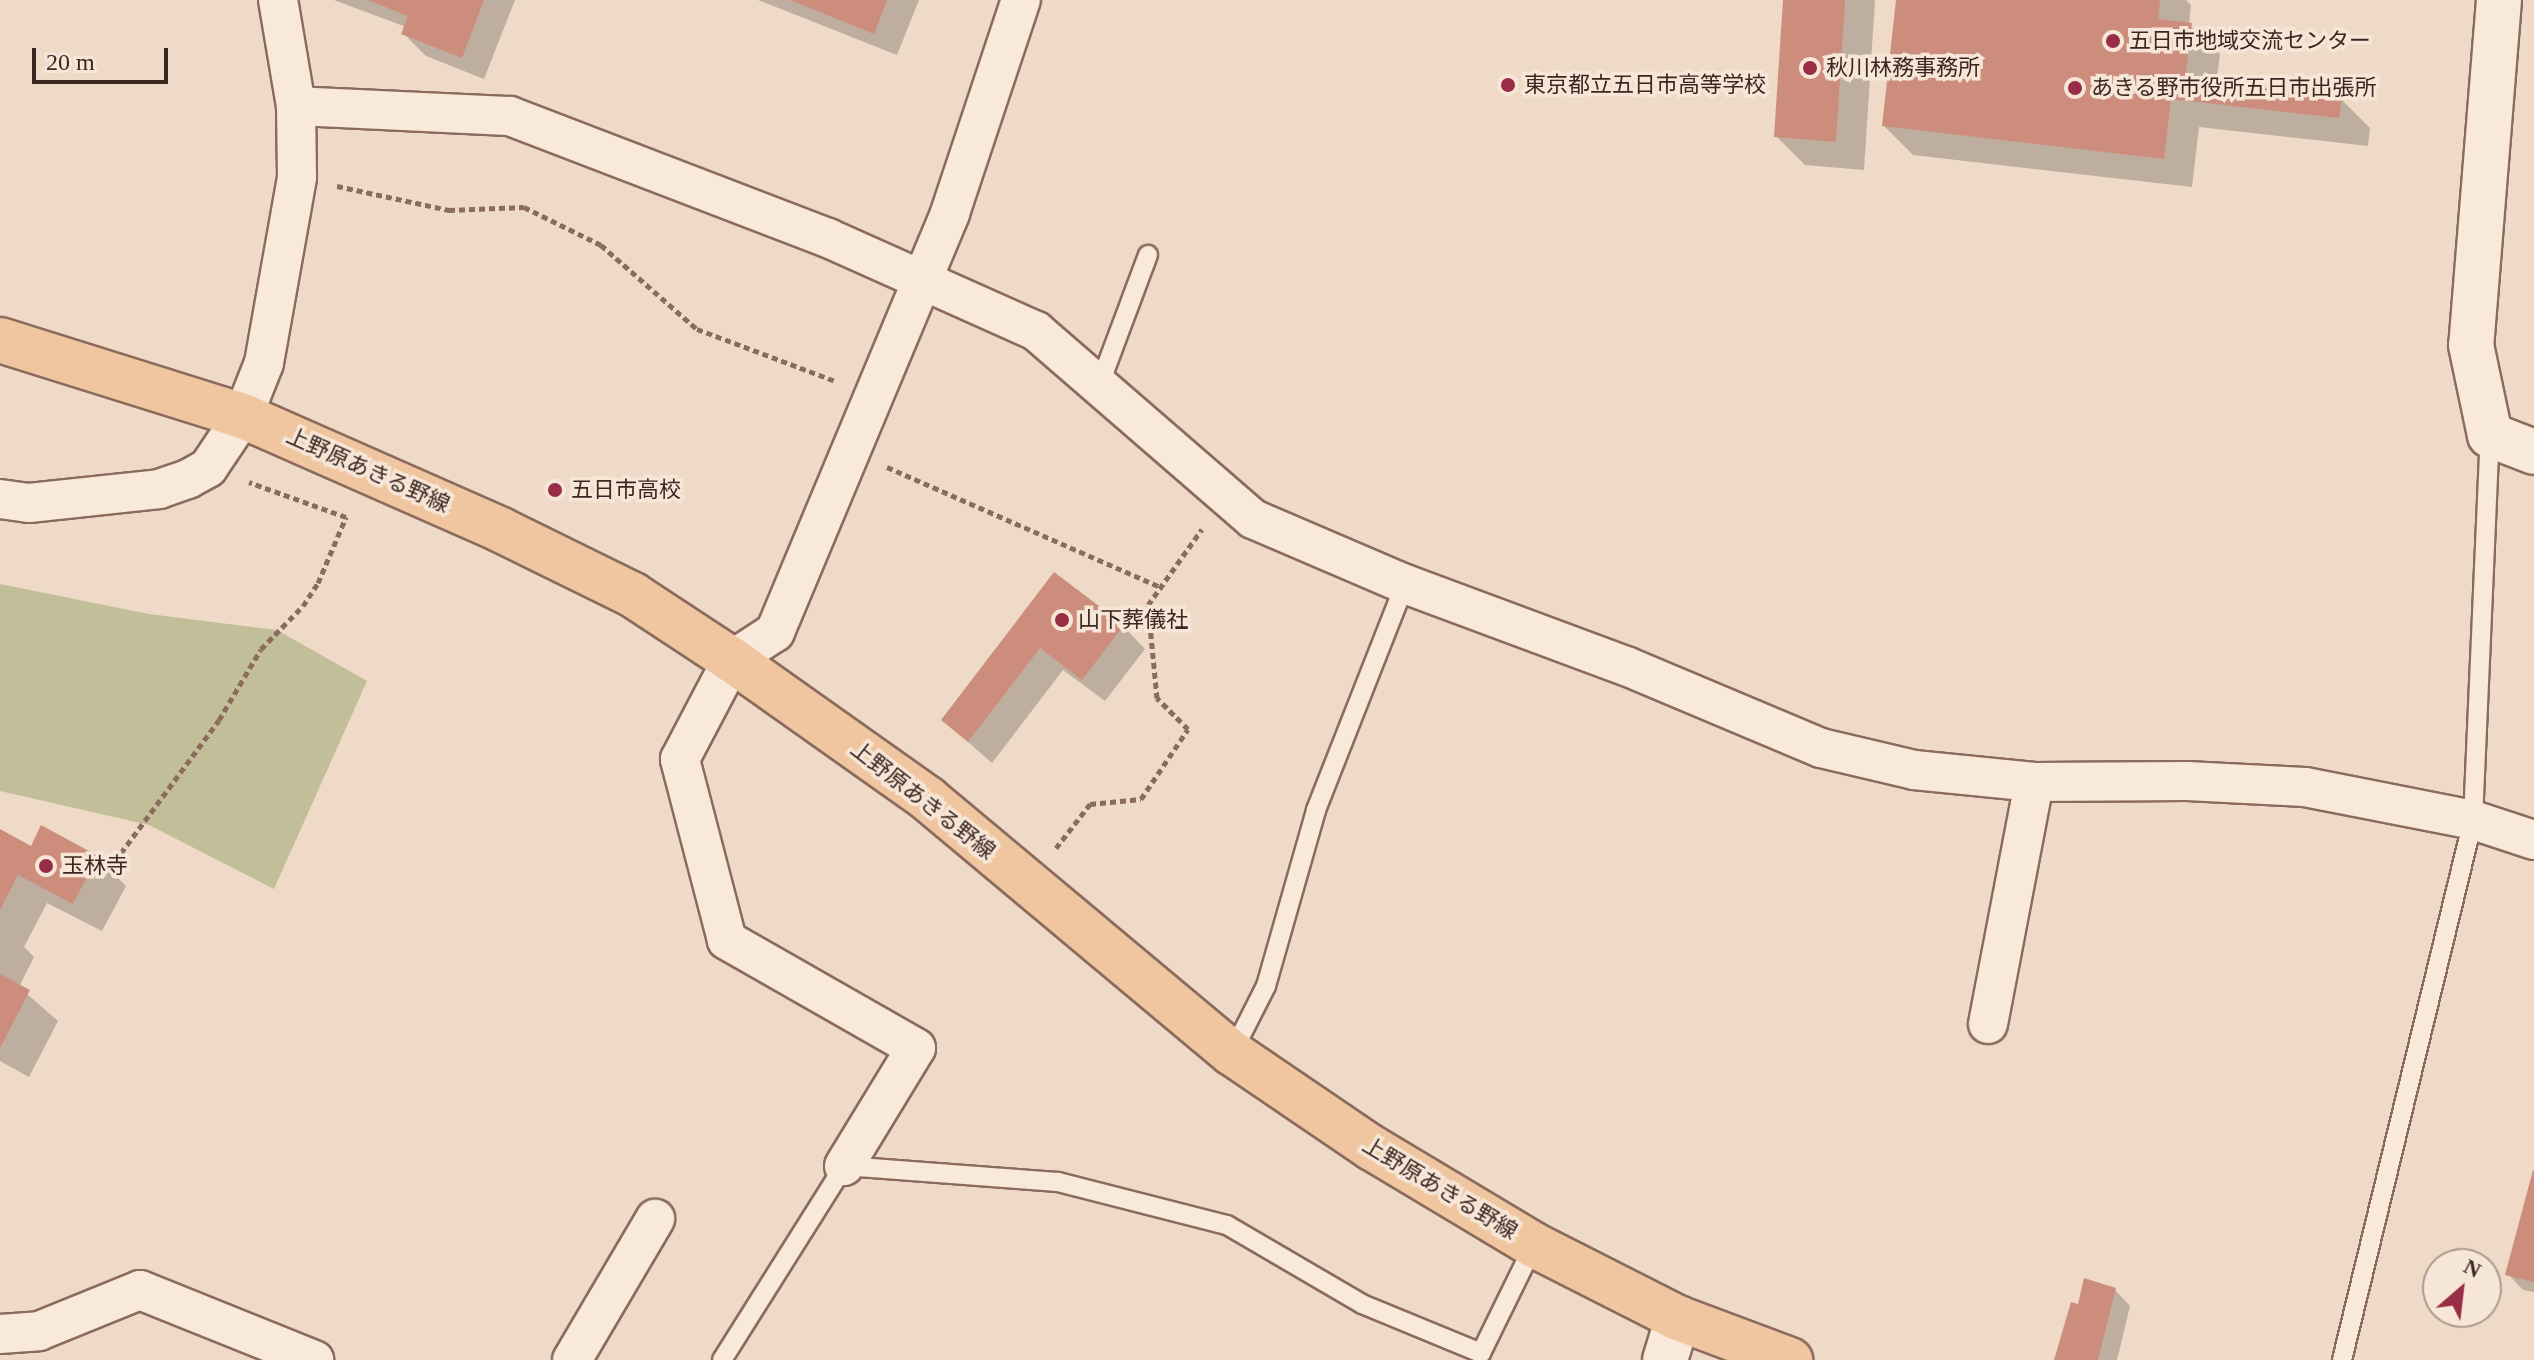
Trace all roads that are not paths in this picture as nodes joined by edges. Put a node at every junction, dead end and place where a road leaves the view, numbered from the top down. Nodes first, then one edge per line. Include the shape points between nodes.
1 (278, 0) edge
2 (1021, 0) edge
3 (2499, 0) edge
4 (296, 106) junction
5 (1148, 255) dead end
6 (921, 282) junction
7 (0, 340) edge
8 (1099, 386) junction
9 (243, 416) junction
10 (2490, 435) junction
11 (2534, 452) edge
12 (0, 499) edge
13 (1405, 584) junction
14 (732, 660) junction
15 (2034, 782) junction
16 (2473, 820) junction
17 (2534, 840) edge
18 (1988, 1024) dead end
19 (1232, 1053) junction
20 (844, 1166) junction
21 (655, 1219) dead end
22 (1534, 1245) junction
23 (1678, 1318) junction
24 (0, 1334) edge
25 (314, 1360) edge
26 (572, 1360) edge
27 (722, 1360) edge
28 (1665, 1360) edge
29 (1790, 1360) edge
30 (2342, 1360) edge

1 - 4 street
2 - 6 street via 950,213
3 - 10 street via 2471,345
4 - 6 street via 510,116 828,238
4 - 9 street via 297,177 264,363
5 - 8 lane
6 - 8 street via 1036,331
6 - 14 street via 775,632
7 - 9 main road, 上野原あきる野線
8 - 13 street via 1253,519
9 - 12 street via 208,468 159,489 29,503
9 - 14 main road, 上野原あきる野線 via 501,530 633,595
10 - 11 street
10 - 16 lane
13 - 15 street via 1626,666 1821,748 1914,770
13 - 19 lane via 1316,810 1266,986
14 - 19 main road, 上野原あきる野線 via 928,799
14 - 20 street via 680,759 727,940 916,1048
15 - 16 street via 2305,787
15 - 18 street
16 - 17 street
16 - 30 lane
19 - 22 main road, 上野原あきる野線 via 1372,1148
20 - 22 lane via 1058,1182 1227,1225 1362,1304 1481,1353
20 - 27 lane
21 - 26 street
22 - 23 main road, 上野原あきる野線
23 - 28 street
23 - 29 main road, 上野原あきる野線
24 - 25 street via 39,1331 140,1290

